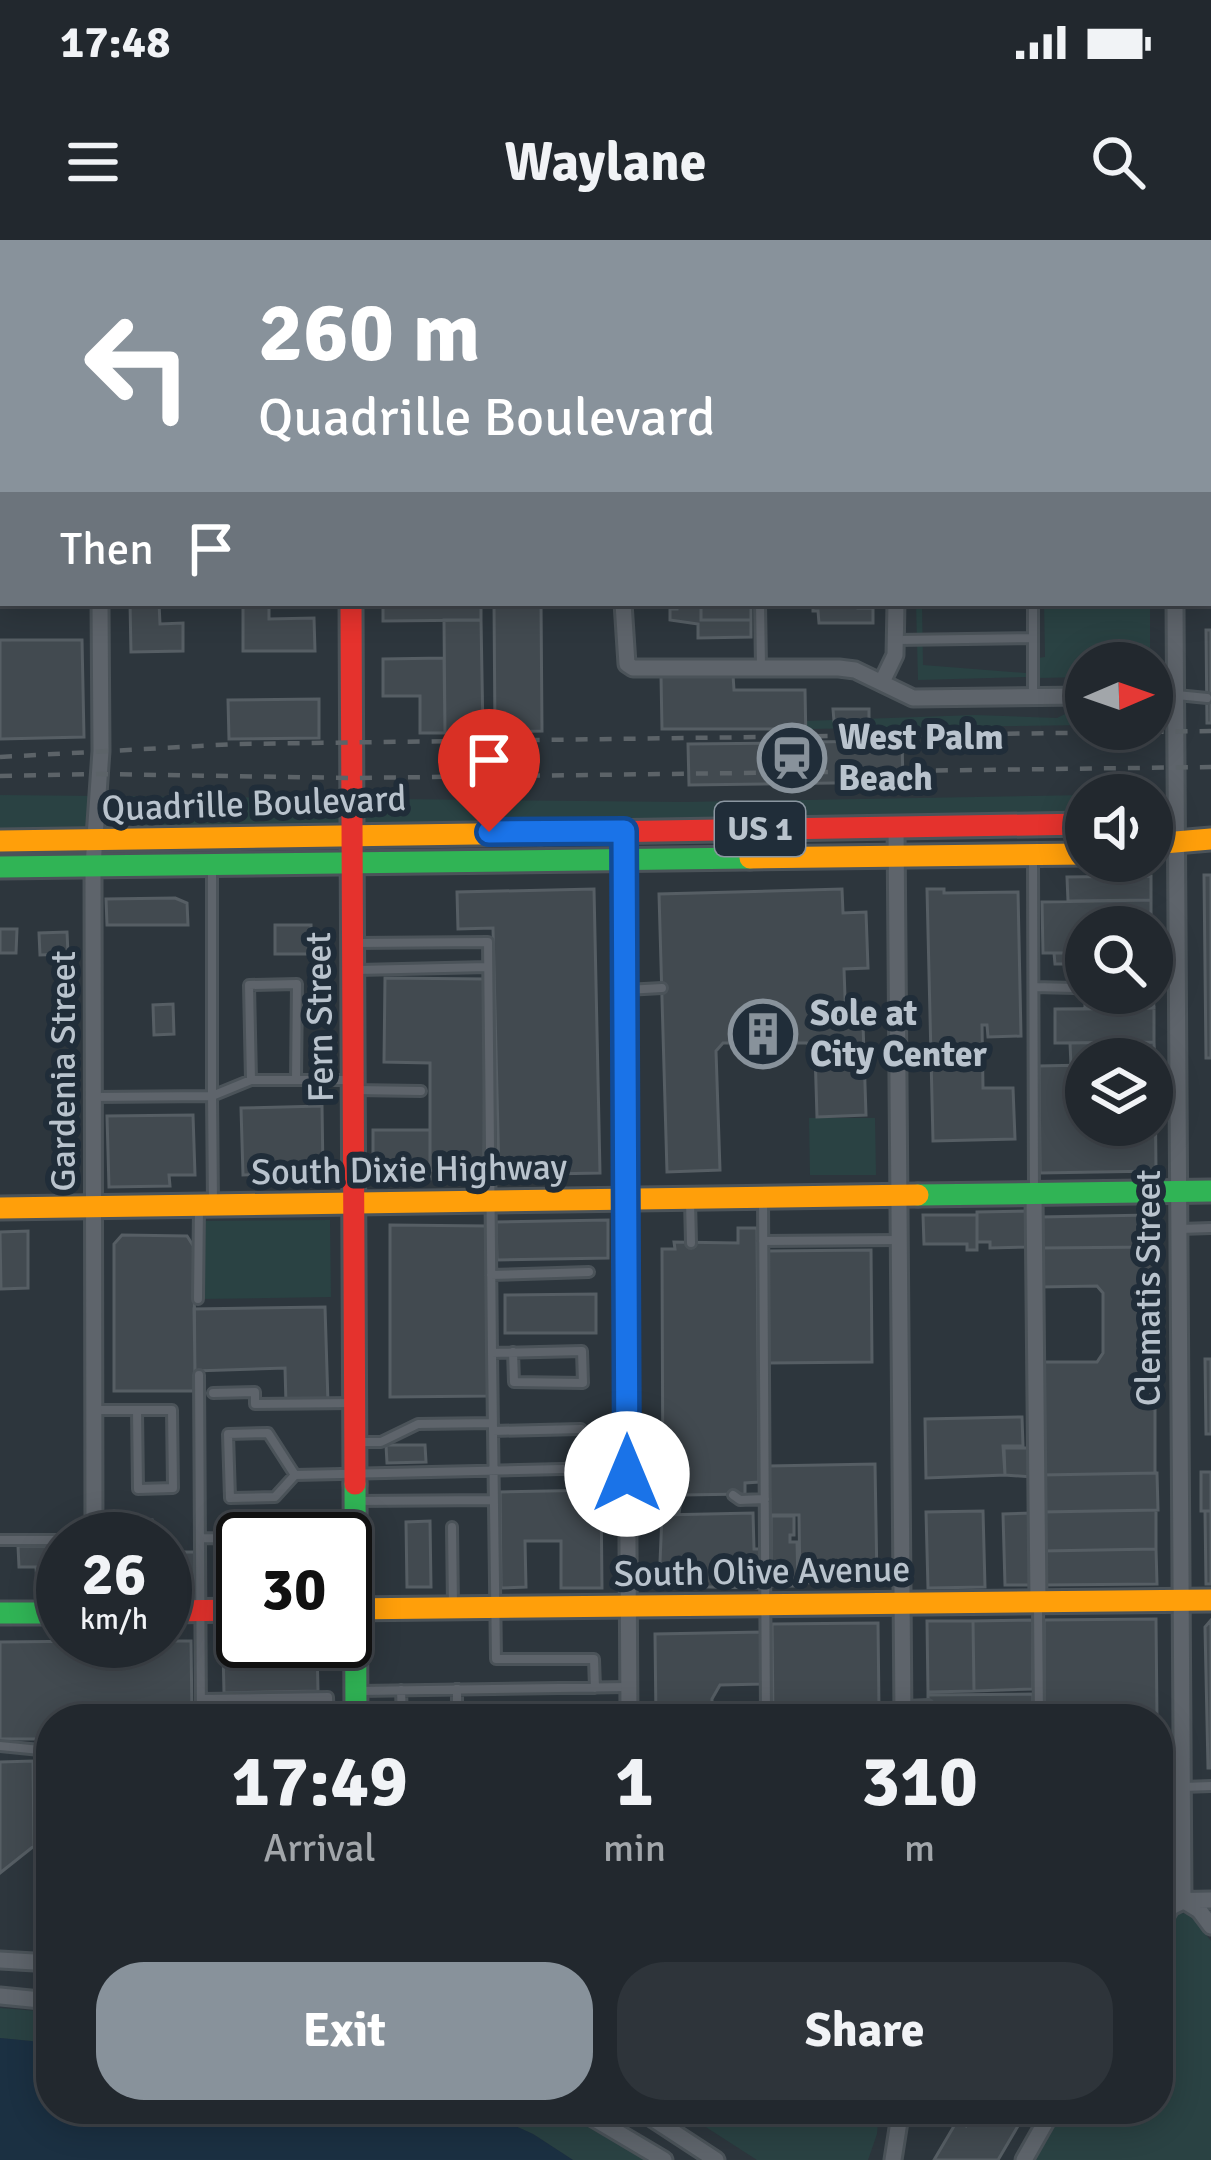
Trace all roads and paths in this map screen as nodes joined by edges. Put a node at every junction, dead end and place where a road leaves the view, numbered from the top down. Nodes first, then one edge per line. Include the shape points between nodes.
1 (100, 606) edge
2 (351, 606) edge
3 (623, 606) edge
4 (760, 606) edge
5 (896, 606) edge
6 (1033, 606) edge
7 (1175, 606) edge
8 (1033, 638) junction
9 (897, 640) junction
10 (760, 668) junction
11 (882, 682) junction
12 (1175, 695) junction
13 (1065, 696) edge
14 (1034, 697) junction
15 (1207, 698) dead end
16 (1065, 824) edge
17 (896, 826) junction
18 (624, 831) junction
19 (352, 833) junction
20 (1173, 838) edge
21 (1177, 839) junction
22 (1211, 839) edge
23 (1173, 840) edge
24 (0, 841) edge
25 (93, 842) junction
26 (1034, 854) junction
27 (1065, 854) edge
28 (896, 856) junction
29 (625, 861) junction
30 (352, 863) junction
31 (212, 865) junction
32 (93, 866) junction
33 (0, 867) edge
34 (352, 943) junction
35 (488, 967) junction
36 (352, 970) junction
37 (1034, 987) junction
38 (662, 988) dead end
39 (1065, 988) edge
40 (625, 990) junction
41 (251, 1080) junction
42 (296, 1080) junction
43 (354, 1085) junction
44 (421, 1090) dead end
45 (212, 1096) junction
46 (93, 1097) junction
47 (1211, 1191) edge
48 (1178, 1192) junction
49 (1034, 1194) junction
50 (900, 1196) junction
51 (763, 1198) junction
52 (690, 1199) junction
53 (626, 1200) junction
54 (490, 1202) junction
55 (355, 1204) junction
56 (206, 1205) junction
57 (93, 1207) junction
58 (0, 1208) edge
59 (1211, 1228) edge
60 (1178, 1229) junction
61 (900, 1240) junction
62 (763, 1241) junction
63 (691, 1243) dead end
64 (589, 1272) dead end
65 (491, 1274) junction
66 (198, 1299) dead end
67 (513, 1352) junction
68 (492, 1353) junction
69 (199, 1375) dead end
70 (213, 1393) dead end
71 (356, 1403) junction
72 (94, 1410) junction
73 (136, 1410) junction
74 (493, 1427) junction
75 (581, 1429) dead end
76 (356, 1442) junction
77 (606, 1468) dead end
78 (493, 1469) junction
79 (356, 1473) junction
80 (627, 1474) junction
81 (295, 1475) junction
82 (662, 1476) dead end
83 (733, 1495) dead end
84 (764, 1499) junction
85 (494, 1500) junction
86 (356, 1502) junction
87 (94, 1512) edge
88 (355, 1512) edge
89 (452, 1527) dead end
90 (200, 1538) junction
91 (216, 1538) edge
92 (0, 1540) edge
93 (36, 1540) edge
94 (1211, 1600) edge
95 (1179, 1601) junction
96 (1038, 1602) junction
97 (902, 1604) junction
98 (765, 1605) junction
99 (627, 1606) junction
100 (453, 1608) junction
101 (495, 1608) junction
102 (372, 1609) edge
103 (192, 1611) edge
104 (200, 1611) junction
105 (216, 1611) edge
106 (36, 1612) edge
107 (0, 1613) edge
108 (354, 1668) edge
109 (628, 1687) junction
110 (595, 1688) junction
111 (457, 1689) junction
112 (401, 1690) junction
113 (356, 1691) junction
114 (201, 1699) junction
115 (201, 1704) edge
116 (328, 1704) edge
117 (356, 1704) edge
118 (401, 1704) edge
119 (457, 1704) edge
120 (629, 1704) edge
121 (766, 1704) edge
122 (903, 1704) edge
123 (1039, 1704) edge
124 (0, 1746) edge
125 (36, 1750) edge
126 (1182, 1786) junction
127 (1211, 1786) edge
128 (1173, 1900) edge
129 (1183, 1900) junction
130 (1211, 1900) edge
131 (1173, 1906) edge
132 (1211, 1926) edge
133 (0, 1960) edge
134 (36, 1963) edge
135 (0, 1996) edge
136 (36, 2000) edge
137 (603, 2124) edge
138 (661, 2124) edge
139 (899, 2124) edge
140 (1044, 2124) edge
141 (664, 2160) edge
142 (716, 2160) edge
143 (893, 2160) edge
144 (1024, 2160) edge

1 - 25 street, Gardenia Street
2 - 19 street, Fern Street
3 - 10 street via 630,667
4 - 10 lane
5 - 9 street
6 - 8 lane
7 - 12 street, Clematis Street
8 - 9 lane
8 - 14 lane
9 - 11 street
10 - 11 street via 839,668
11 - 14 street via 913,698
12 - 15 lane
12 - 21 street, Clematis Street
13 - 14 street
16 - 17 street, Quadrille Boulevard / US 1
17 - 18 street, Quadrille Boulevard / US 1
17 - 28 street
18 - 19 street, Quadrille Boulevard / US 1
18 - 29 street
19 - 25 street, Quadrille Boulevard / US 1
19 - 30 street, Fern Street
20 - 21 street
21 - 22 street
21 - 23 street
21 - 48 street, Clematis Street
24 - 25 street, Quadrille Boulevard / US 1
25 - 32 street, Gardenia Street
26 - 27 street, Quadrille Boulevard / US 1
26 - 28 street, Quadrille Boulevard / US 1
26 - 37 lane
28 - 29 street, Quadrille Boulevard / US 1
28 - 50 street
29 - 30 street, Quadrille Boulevard / US 1
29 - 40 street
30 - 31 street, Quadrille Boulevard / US 1
30 - 34 street, Fern Street
31 - 32 street, Quadrille Boulevard / US 1
31 - 45 lane
32 - 33 street, Quadrille Boulevard / US 1
32 - 46 street, Gardenia Street
34 - 35 lane via 488,943
34 - 36 street, Fern Street
35 - 36 lane
35 - 54 lane
36 - 43 street, Fern Street
37 - 39 lane
37 - 49 lane
38 - 40 lane
40 - 53 street
41 - 42 lane
41 - 42 lane via 249,985 297,984
41 - 45 lane
42 - 43 lane
43 - 44 lane
43 - 55 street, Fern Street
45 - 46 lane
45 - 56 lane
46 - 57 street, Gardenia Street
47 - 48 street, South Dixie Highway
48 - 49 street, South Dixie Highway
48 - 60 street, Clematis Street
49 - 50 street, South Dixie Highway
49 - 96 street
50 - 51 street, South Dixie Highway
50 - 61 street
51 - 52 street, South Dixie Highway
51 - 62 lane
52 - 53 street, South Dixie Highway
52 - 63 lane
53 - 54 street, South Dixie Highway
53 - 80 street
54 - 55 street, South Dixie Highway
54 - 65 lane
55 - 56 street, South Dixie Highway
55 - 71 street, Fern Street
56 - 57 street, South Dixie Highway
56 - 66 lane
57 - 58 street, South Dixie Highway
57 - 72 street, Gardenia Street
59 - 60 lane
60 - 95 street, Clematis Street
61 - 62 lane
61 - 97 street
62 - 84 lane
64 - 65 lane
65 - 68 lane
67 - 67 lane via 582,1351 583,1383 514,1382
67 - 68 lane
68 - 74 lane
69 - 90 lane
70 - 71 lane via 255,1392 255,1404
71 - 76 street, Fern Street
72 - 73 lane
72 - 87 street, Gardenia Street
73 - 73 lane via 172,1410 173,1488 138,1489
74 - 75 lane
74 - 76 lane via 418,1424 381,1442
74 - 78 lane
76 - 79 street, Fern Street
77 - 78 lane
78 - 79 lane
78 - 85 lane
79 - 81 lane
79 - 86 street, Fern Street
80 - 82 lane
80 - 99 street
81 - 81 lane via 275,1497 230,1498 228,1434 268,1433
83 - 84 lane
84 - 98 lane
85 - 86 lane
85 - 101 lane
86 - 88 street, Fern Street
89 - 100 lane
90 - 91 lane
90 - 104 lane
92 - 93 lane
94 - 95 street, South Olive Avenue
95 - 96 street, South Olive Avenue
95 - 126 street, Clematis Street
96 - 97 street, South Olive Avenue
96 - 123 lane
97 - 98 street, South Olive Avenue
97 - 122 street
98 - 99 street, South Olive Avenue
98 - 121 lane
99 - 101 street, South Olive Avenue
99 - 109 street
100 - 101 street, South Olive Avenue
100 - 102 street, South Olive Avenue
101 - 110 lane via 496,1659 594,1659
103 - 104 street
104 - 105 street
104 - 114 lane
106 - 107 street
108 - 113 street, Fern Street
109 - 110 lane
109 - 120 street
110 - 111 lane
111 - 112 lane
111 - 119 lane
112 - 113 lane
112 - 118 lane
113 - 117 street, Fern Street
114 - 115 lane
114 - 116 lane via 328,1697
124 - 125 lane
126 - 127 lane
126 - 129 street, Clematis Street
128 - 129 street
129 - 130 street
129 - 131 street
129 - 132 street
133 - 134 street
135 - 136 street
137 - 141 street
138 - 142 street
139 - 143 street
140 - 144 street

